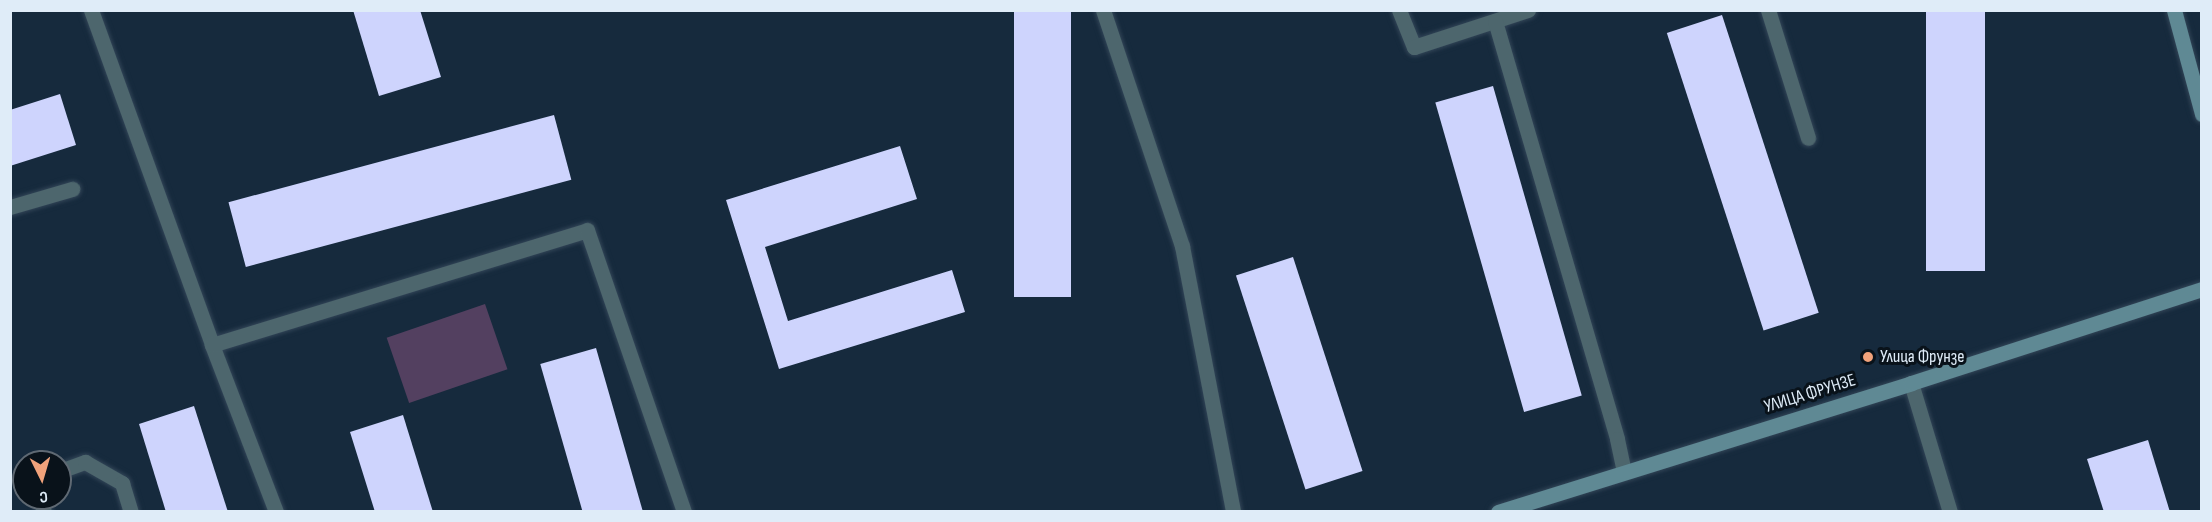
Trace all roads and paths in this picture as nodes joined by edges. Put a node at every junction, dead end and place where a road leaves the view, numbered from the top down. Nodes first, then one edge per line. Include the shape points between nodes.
1 (91, 10) edge
2 (1103, 10) edge
3 (1399, 10) edge
4 (1528, 10) edge
5 (1768, 10) edge
6 (2174, 10) edge
7 (1495, 21) junction
8 (2202, 114) edge
9 (1808, 138) dead end
10 (72, 189) dead end
11 (10, 207) edge
12 (2202, 289) edge
13 (212, 345) junction
14 (1911, 383) junction
15 (72, 467) edge
16 (1624, 471) junction
17 (131, 512) edge
18 (276, 512) edge
19 (684, 512) edge
20 (1233, 512) edge
21 (1498, 512) edge
22 (1950, 512) edge

1 - 13 lane
2 - 20 lane via 1182,246
3 - 7 lane via 1414,47
4 - 7 lane
5 - 9 lane
6 - 8 main road
7 - 16 lane
10 - 11 lane
12 - 14 main road, УЛИЦА ФРУНЗЕ
13 - 18 lane
13 - 19 lane via 587,230
14 - 16 main road, УЛИЦА ФРУНЗЕ
14 - 22 lane
15 - 17 lane via 85,462 122,483
16 - 21 main road, УЛИЦА ФРУНЗЕ

